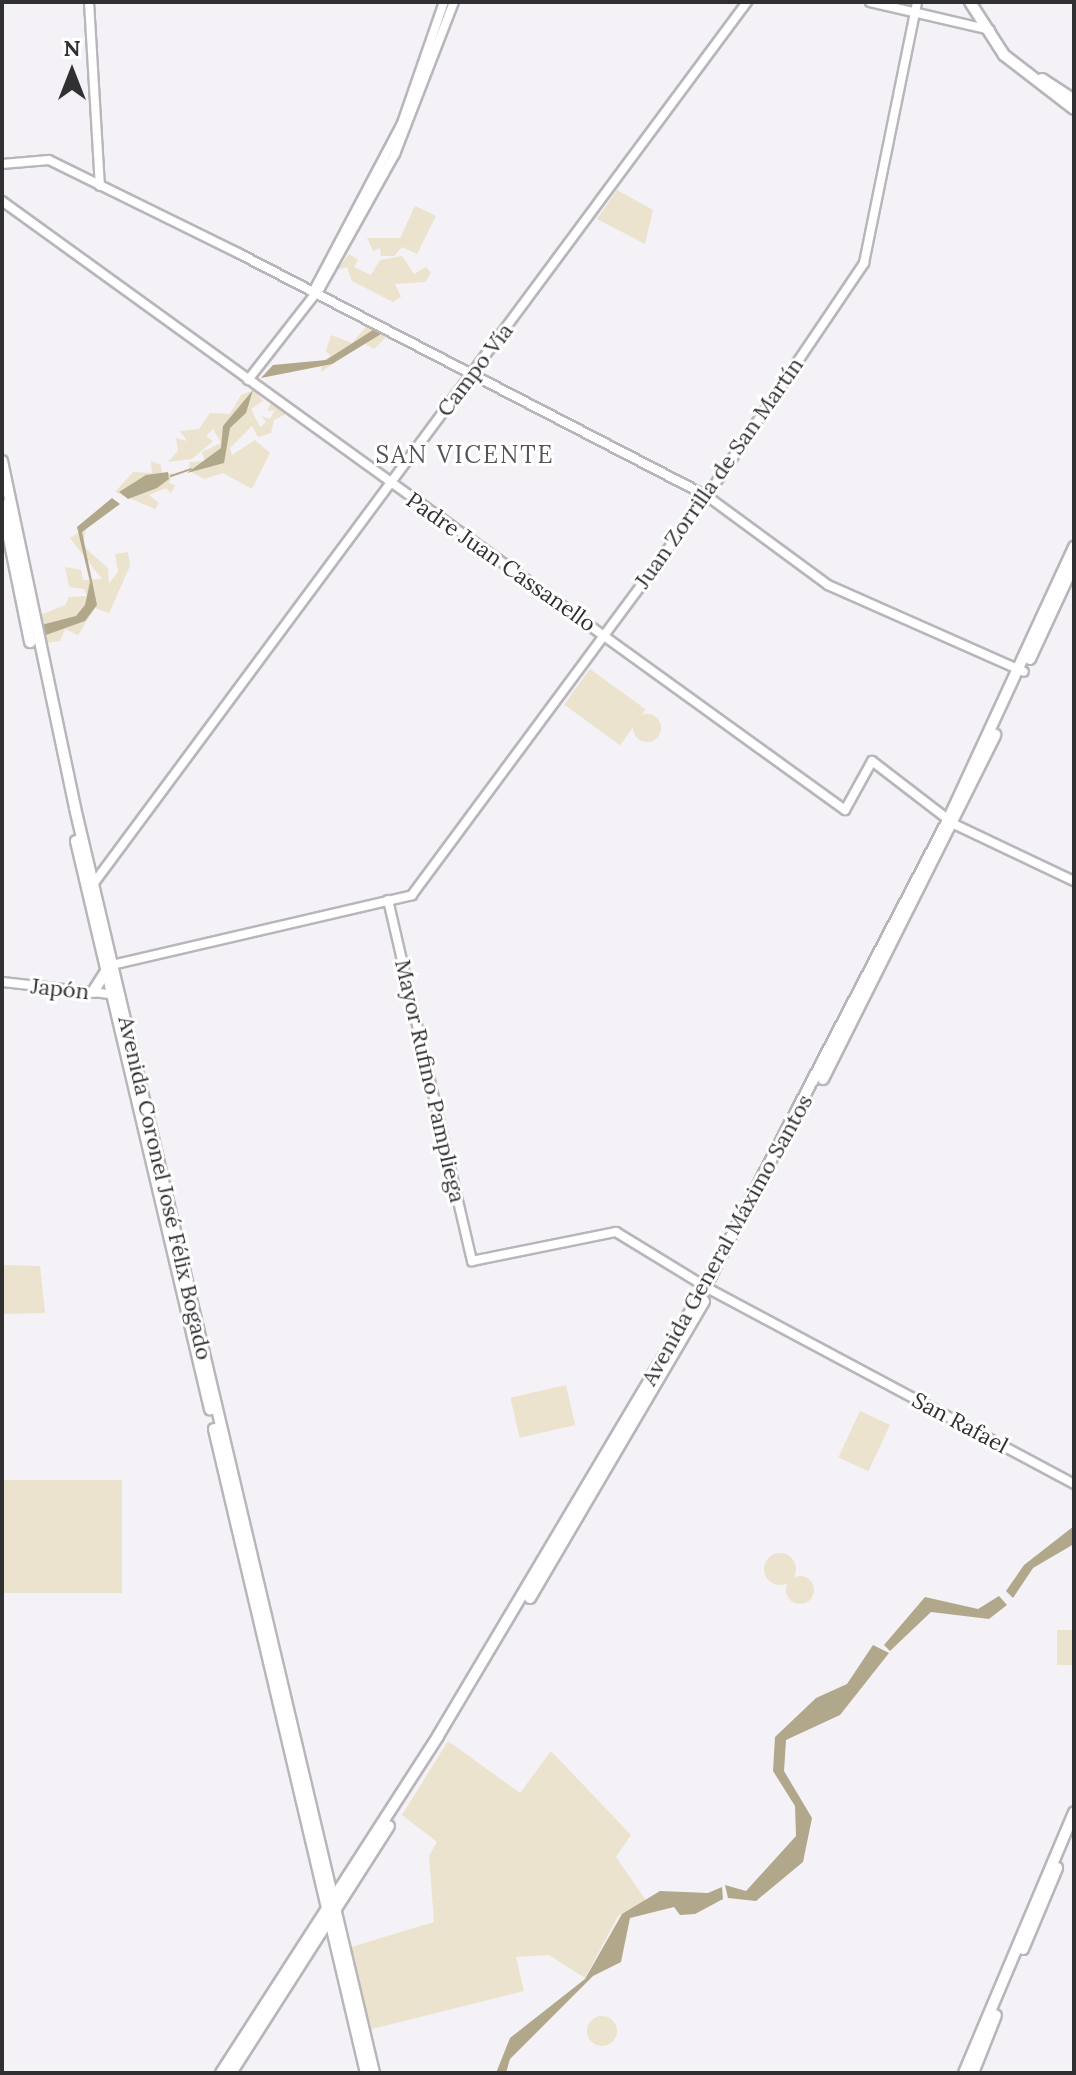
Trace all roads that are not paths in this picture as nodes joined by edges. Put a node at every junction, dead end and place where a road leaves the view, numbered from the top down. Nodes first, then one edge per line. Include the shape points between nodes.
1 (89, 2) edge
2 (444, 2) edge
3 (454, 2) edge
4 (747, 2) edge
5 (870, 2) edge
6 (917, 2) edge
7 (970, 2) edge
8 (977, 2) edge
9 (915, 15) junction
10 (986, 29) junction
11 (1074, 100) edge
12 (1074, 109) edge
13 (2, 164) edge
14 (100, 186) junction
15 (2, 201) edge
16 (313, 292) junction
17 (471, 373) junction
18 (248, 380) junction
19 (2, 461) edge
20 (391, 484) junction
21 (707, 496) junction
22 (2, 504) edge
23 (1074, 547) edge
24 (1074, 564) edge
25 (30, 621) junction
26 (604, 635) junction
27 (1020, 671) junction
28 (951, 822) junction
29 (1074, 881) edge
30 (90, 887) junction
31 (388, 900) junction
32 (109, 968) junction
33 (2, 982) edge
34 (93, 992) junction
35 (115, 995) junction
36 (472, 1261) joint
37 (708, 1288) junction
38 (1074, 1484) edge
39 (1074, 1812) edge
40 (1074, 1828) edge
41 (331, 1910) junction
42 (236, 2057) junction
43 (221, 2073) edge
44 (231, 2073) edge
45 (366, 2073) edge
46 (374, 2073) edge
47 (964, 2073) edge
48 (973, 2073) edge

1 - 14 street
2 - 16 street via 402,123
3 - 16 street via 400,145
4 - 17 street, Campo Vía
5 - 9 street
6 - 9 street, Juan Zorrilla de San Martín
7 - 10 main road
8 - 10 main road
9 - 10 street
9 - 21 street, Juan Zorrilla de San Martín via 864,263
10 - 11 main road
10 - 12 main road via 1004,55
13 - 14 street via 45,159
14 - 16 street
15 - 18 street, Padre Juan Cassanello
16 - 17 street
16 - 18 street
17 - 20 street, Campo Vía
17 - 21 street
18 - 20 street, Padre Juan Cassanello
19 - 25 main road, Avenida Coronel José Félix Bogado
20 - 26 street, Padre Juan Cassanello
20 - 30 street, Campo Vía
21 - 26 street, Juan Zorrilla de San Martín
21 - 27 street via 828,585
22 - 25 main road, Avenida Coronel José Félix Bogado
23 - 27 main road, Avenida General Máximo Santos
24 - 27 main road, Avenida General Máximo Santos
25 - 30 main road, Avenida Coronel José Félix Bogado
26 - 28 street, Padre Juan Cassanello via 845,810 872,761
26 - 31 street, Juan Zorrilla de San Martín via 412,895
27 - 28 main road, Avenida General Máximo Santos
28 - 29 street
28 - 37 main road, Avenida General Máximo Santos
30 - 32 main road, Avenida Coronel José Félix Bogado
31 - 32 street
31 - 36 street, Mayor Rufino Pampliega
32 - 34 main road
32 - 35 main road, Avenida Coronel José Félix Bogado
33 - 34 street, Japón
34 - 35 street, Japón
35 - 41 main road, Avenida Coronel José Félix Bogado
36 - 37 street, San Rafael via 614,1231
37 - 38 street, San Rafael
37 - 41 main road, Avenida General Máximo Santos via 587,1506
39 - 47 main road
40 - 48 main road
41 - 42 main road
41 - 42 main road via 298,1950
41 - 45 main road
41 - 46 main road
42 - 43 main road
42 - 44 main road

